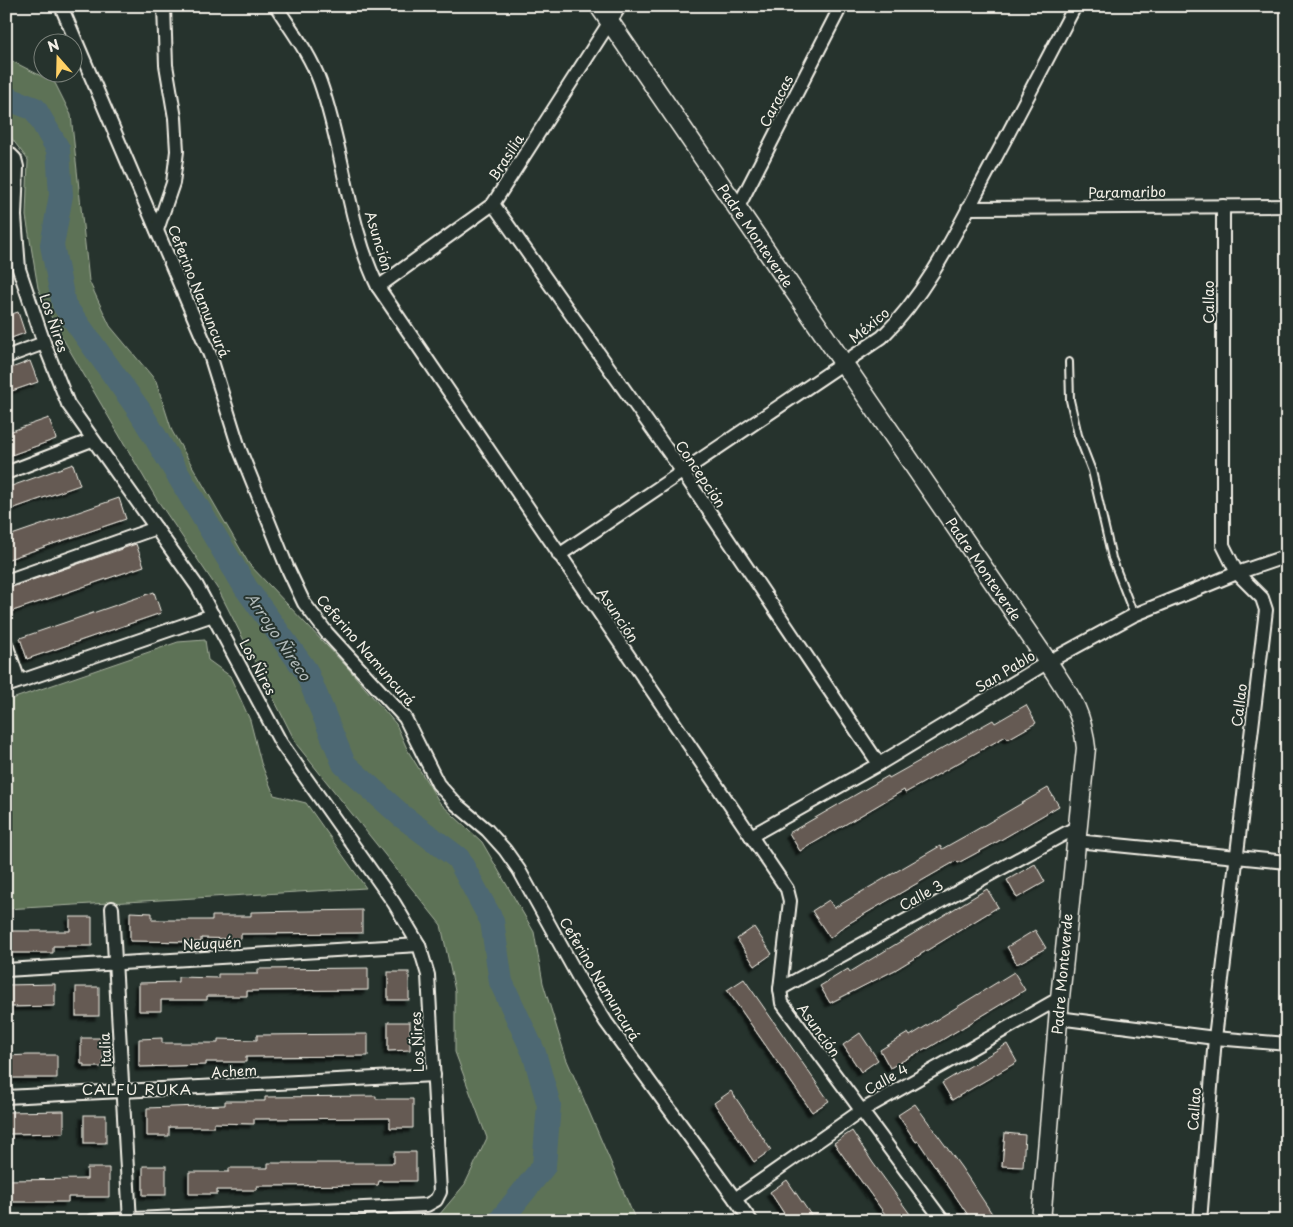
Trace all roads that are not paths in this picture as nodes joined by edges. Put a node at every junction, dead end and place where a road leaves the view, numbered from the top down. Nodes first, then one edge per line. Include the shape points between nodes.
1 (61, 6) edge
2 (164, 6) edge
3 (276, 6) edge
4 (599, 6) edge
5 (620, 6) edge
6 (841, 6) edge
7 (1075, 6) edge
8 (610, 24) junction
9 (6, 150) edge
10 (493, 204) junction
11 (1223, 206) junction
12 (1287, 206) edge
13 (968, 208) junction
14 (737, 209) junction
15 (157, 230) junction
16 (11, 249) edge
17 (378, 287) junction
18 (44, 343) junction
19 (6, 357) edge
20 (1069, 362) dead end
21 (844, 364) junction
22 (92, 440) junction
23 (682, 472) junction
24 (6, 473) edge
25 (156, 528) junction
26 (559, 555) junction
27 (1287, 556) edge
28 (1236, 573) junction
29 (6, 581) edge
30 (213, 615) junction
31 (1134, 616) junction
32 (6, 644) edge
33 (1048, 662) junction
34 (19, 681) junction
35 (6, 686) edge
36 (879, 764) junction
37 (1076, 834) junction
38 (751, 836) junction
39 (1235, 858) junction
40 (1287, 862) edge
41 (112, 908) dead end
42 (419, 945) junction
43 (115, 964) junction
44 (6, 970) edge
45 (780, 989) junction
46 (1060, 998) junction
47 (1058, 1018) junction
48 (1214, 1038) junction
49 (1287, 1044) edge
50 (434, 1074) junction
51 (122, 1092) junction
52 (6, 1098) edge
53 (861, 1111) junction
54 (735, 1199) junction
55 (130, 1220) edge
56 (93, 1221) edge
57 (751, 1221) edge
58 (943, 1221) edge
59 (1041, 1221) edge
60 (1200, 1221) edge

1 - 15 street, Ceferino Namuncurá
2 - 15 street via 166,65 177,152 173,183
3 - 17 street, Asunción via 306,51 320,82 364,252
4 - 8 street, Padre Monteverde
5 - 8 street, Brasilia
6 - 14 street, Caracas
7 - 13 street, México
8 - 10 street, Brasilia
8 - 14 street, Padre Monteverde
9 - 16 street, Los Ñires via 16,158 17,167
10 - 17 street, Brasilia
10 - 23 street, Concepción
11 - 12 street, Paramaribo
11 - 13 street, Paramaribo
11 - 28 street, Callao via 1223,545
13 - 21 street, México via 921,292 902,317 882,337
14 - 21 street, Padre Monteverde
15 - 54 street, Ceferino Namuncurá via 210,354 243,457 304,603 327,633 405,718 438,784 505,850 606,1022
16 - 18 street, Los Ñires
17 - 26 street, Asunción
18 - 19 street
18 - 22 street, Los Ñires via 68,404
20 - 31 lane via 1070,400 1078,435 1092,471 1112,558
21 - 23 street, México
21 - 33 street, Padre Monteverde
22 - 24 street
22 - 25 street, Los Ñires
23 - 26 street, México
23 - 36 street, Concepción
25 - 29 street
25 - 30 street, Los Ñires via 197,586
26 - 38 street, Asunción
27 - 28 street, San Pablo
28 - 31 street, San Pablo
28 - 39 street, Callao via 1262,598 1266,610
30 - 34 street
30 - 42 street, Los Ñires via 282,743 394,903
31 - 33 street, San Pablo
32 - 34 street
33 - 36 street, San Pablo
33 - 37 street, Padre Monteverde via 1078,709 1084,725 1086,748
34 - 35 street
36 - 38 street, San Pablo
37 - 39 street
37 - 45 street, Calle 3
37 - 46 street, Padre Monteverde
38 - 45 street, Asunción via 787,889 790,901
39 - 40 street
39 - 48 street, Callao
41 - 43 street, Italia
42 - 43 street, Neuquén
42 - 50 street, Los Ñires via 428,975
43 - 44 street, Neuquén
43 - 51 street, Italia
45 - 53 street, Asunción via 788,1015
46 - 47 street, Padre Monteverde
46 - 53 street, Calle 4
47 - 48 street
47 - 59 street, Padre Monteverde
48 - 49 street
48 - 60 street, Callao
50 - 51 street, Achem
50 - 55 street, Los Ñires via 440,1192 436,1200 427,1205
51 - 52 street, Achem
51 - 55 street, Italia
53 - 54 street, Calle 4
53 - 58 street, Asunción
54 - 57 street, Ceferino Namuncurá
55 - 56 street

